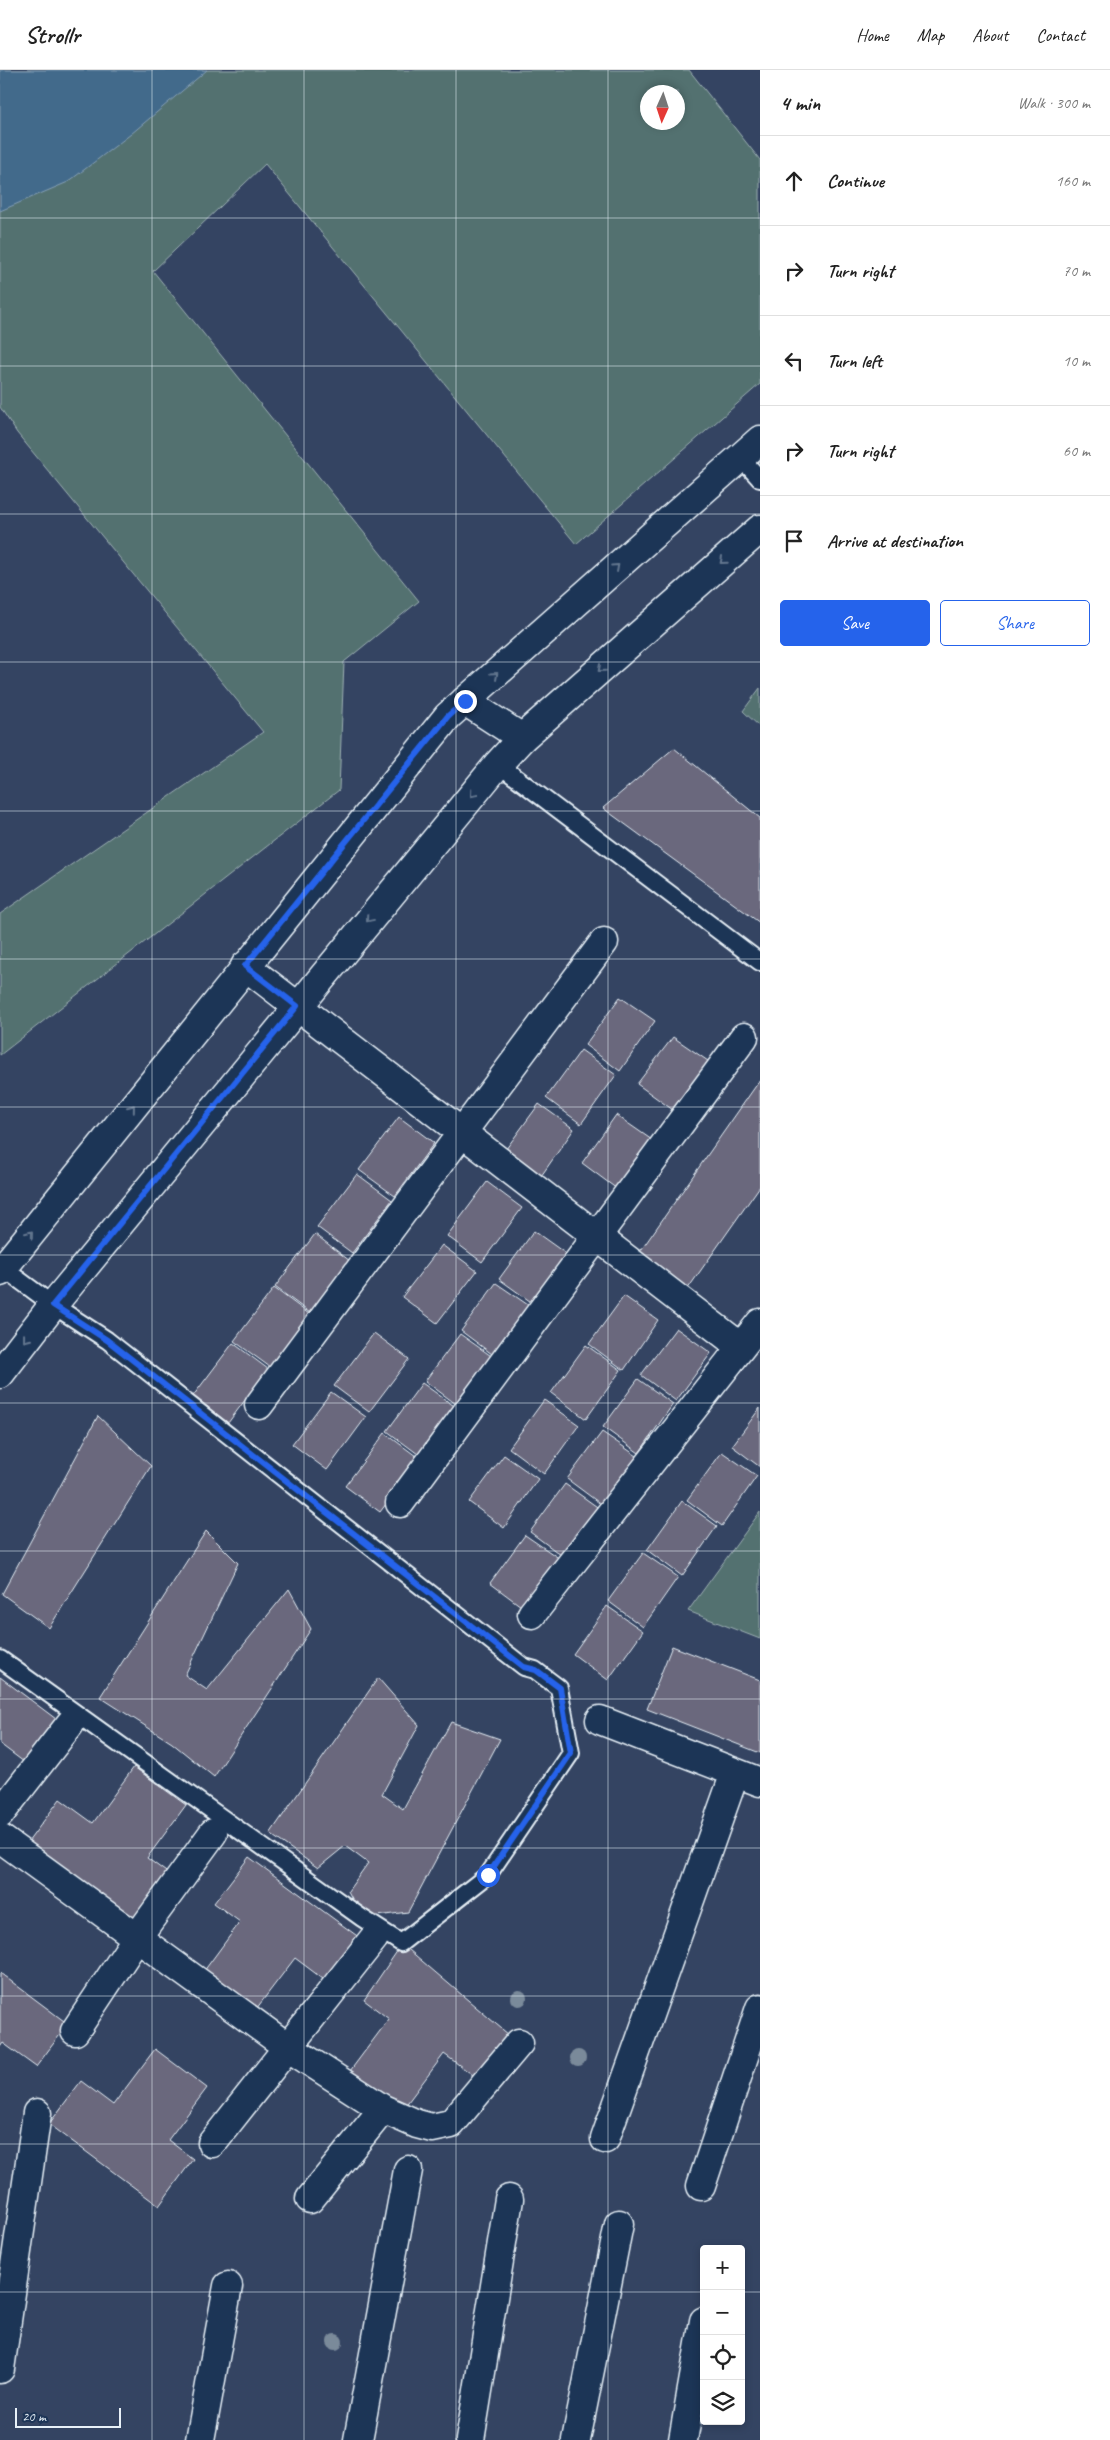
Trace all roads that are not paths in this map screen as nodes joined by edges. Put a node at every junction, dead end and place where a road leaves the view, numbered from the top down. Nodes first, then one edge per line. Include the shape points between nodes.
1 (760, 440) edge
2 (740, 457) junction
3 (760, 479) edge
4 (760, 529) edge
5 (465, 701) junction
6 (522, 738) junction
7 (498, 764) junction
8 (604, 942) dead end
9 (760, 962) edge
10 (245, 966) junction
11 (297, 1006) junction
12 (744, 1037) dead end
13 (463, 1132) junction
14 (598, 1236) junction
15 (2, 1270) edge
16 (53, 1305) junction
17 (760, 1323) edge
18 (741, 1346) junction
19 (0, 1374) edge
20 (259, 1406) dead end
21 (400, 1503) dead end
22 (532, 1614) dead end
23 (0, 1659) edge
24 (600, 1720) dead end
25 (70, 1724) dead end
26 (735, 1773) junction
27 (760, 1782) edge
28 (0, 1814) edge
29 (212, 1833) dead end
30 (0, 1838) edge
31 (138, 1936) junction
32 (374, 1938) dead end
33 (760, 2008) edge
34 (74, 2031) dead end
35 (519, 2043) dead end
36 (289, 2048) junction
37 (383, 2109) junction
38 (37, 2113) dead end
39 (605, 2139) dead end
40 (212, 2143) dead end
41 (408, 2170) dead end
42 (701, 2186) dead end
43 (310, 2199) dead end
44 (509, 2199) dead end
45 (619, 2224) dead end
46 (228, 2286) dead end
47 (702, 2335) edge
48 (0, 2370) edge
49 (200, 2440) edge
50 (358, 2440) edge
51 (470, 2440) edge
52 (576, 2440) edge
53 (683, 2440) edge

1 - 2 street
2 - 3 lane
5 -> 2 street
4 -> 6 street
5 - 6 street
5 - 10 street via 448,716
6 - 7 street
7 - 9 lane
7 -> 11 street
8 - 13 street
10 - 11 street
15 -> 10 street
11 - 13 street
11 - 16 street
12 - 14 street
13 - 14 street
13 - 20 street
14 - 18 street
14 - 21 street
15 - 16 lane
16 -> 19 street
16 - 23 lane via 107,1340 524,1667 536,1670 560,1688 571,1753 488,1875 401,1943
17 - 18 street
18 - 22 street
24 - 26 street
25 - 28 street
26 - 27 street
26 - 39 street
29 - 31 street
30 - 31 street
31 - 34 street
31 - 36 street
32 - 36 street
33 - 42 street
35 - 37 street via 452,2124 432,2128
36 - 37 street
36 - 40 street
37 - 43 street
38 - 48 street
41 - 50 street
44 - 51 street
45 - 52 street
46 - 49 street
47 - 53 street

